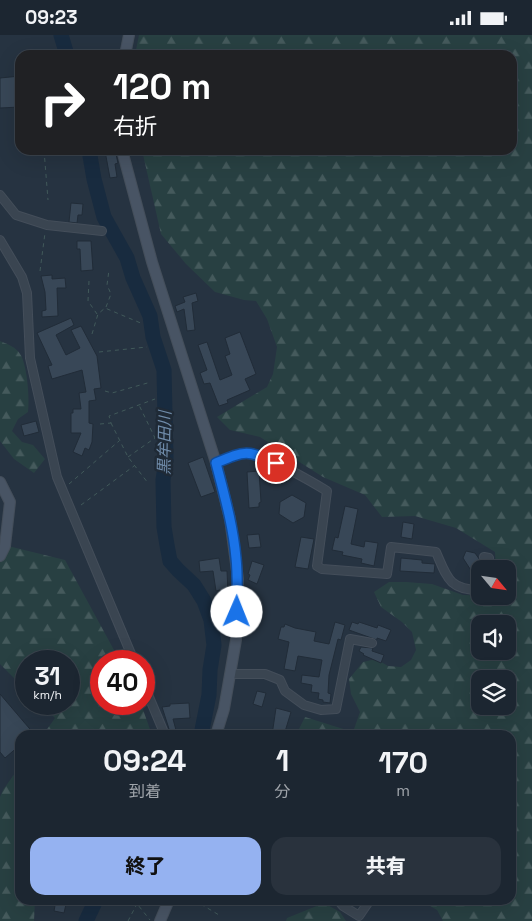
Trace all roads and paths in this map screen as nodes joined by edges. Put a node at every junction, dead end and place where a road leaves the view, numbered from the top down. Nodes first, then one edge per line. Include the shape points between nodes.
1 (129, 35) edge
2 (126, 50) edge
3 (44, 155) edge
4 (123, 155) edge
5 (0, 195) edge
6 (48, 200) dead end
7 (46, 230) dead end
8 (102, 231) dead end
9 (0, 240) edge
10 (109, 270) dead end
11 (40, 271) dead end
12 (89, 281) dead end
13 (106, 308) junction
14 (98, 314) junction
15 (143, 324) dead end
16 (92, 334) dead end
17 (147, 347) dead end
18 (99, 352) dead end
19 (151, 382) dead end
20 (105, 391) dead end
21 (155, 399) dead end
22 (138, 405) junction
23 (111, 423) junction
24 (100, 424) dead end
25 (120, 441) junction
26 (128, 457) junction
27 (216, 463) junction
28 (134, 466) junction
29 (0, 482) edge
30 (148, 483) dead end
31 (67, 486) dead end
32 (81, 505) dead end
33 (0, 556) edge
34 (484, 557) dead end
35 (489, 560) edge
36 (471, 590) edge
37 (372, 643) dead end
38 (129, 650) edge
39 (231, 674) junction
40 (155, 711) edge
41 (163, 730) edge
42 (218, 730) edge
43 (136, 905) edge
44 (139, 905) edge
45 (167, 905) edge
46 (202, 905) edge
47 (342, 905) edge
48 (367, 905) edge
49 (219, 915) dead end
50 (128, 921) edge
51 (151, 921) edge
52 (160, 921) edge

1 - 2 street
3 - 6 path
4 - 27 street via 152,263
5 - 8 street via 16,215 47,225
7 - 11 path
9 - 38 street via 22,277 27,293 30,358 56,477
10 - 13 path via 107,285 111,294
12 - 14 path via 88,301
13 - 14 path
13 - 15 path
14 - 16 path
17 - 18 path
19 - 20 path via 112,393
21 - 22 path
22 - 23 path via 109,416
22 - 26 path via 155,438
23 - 24 path
23 - 25 path
25 - 26 path
25 - 31 path
26 - 28 path
27 - 36 street via 252,452 327,491 316,566 322,569 387,574 391,547 436,552 455,585
27 - 39 street via 230,519 238,579
28 - 30 path
28 - 32 path
29 - 33 street via 10,502 5,545
34 - 35 street
37 - 39 street via 350,639 336,709 321,710 304,705 285,691 280,680 265,674
39 - 42 street
40 - 41 street
43 - 50 path
44 - 51 path
45 - 52 street
46 - 49 path
47 - 48 street via 359,916

